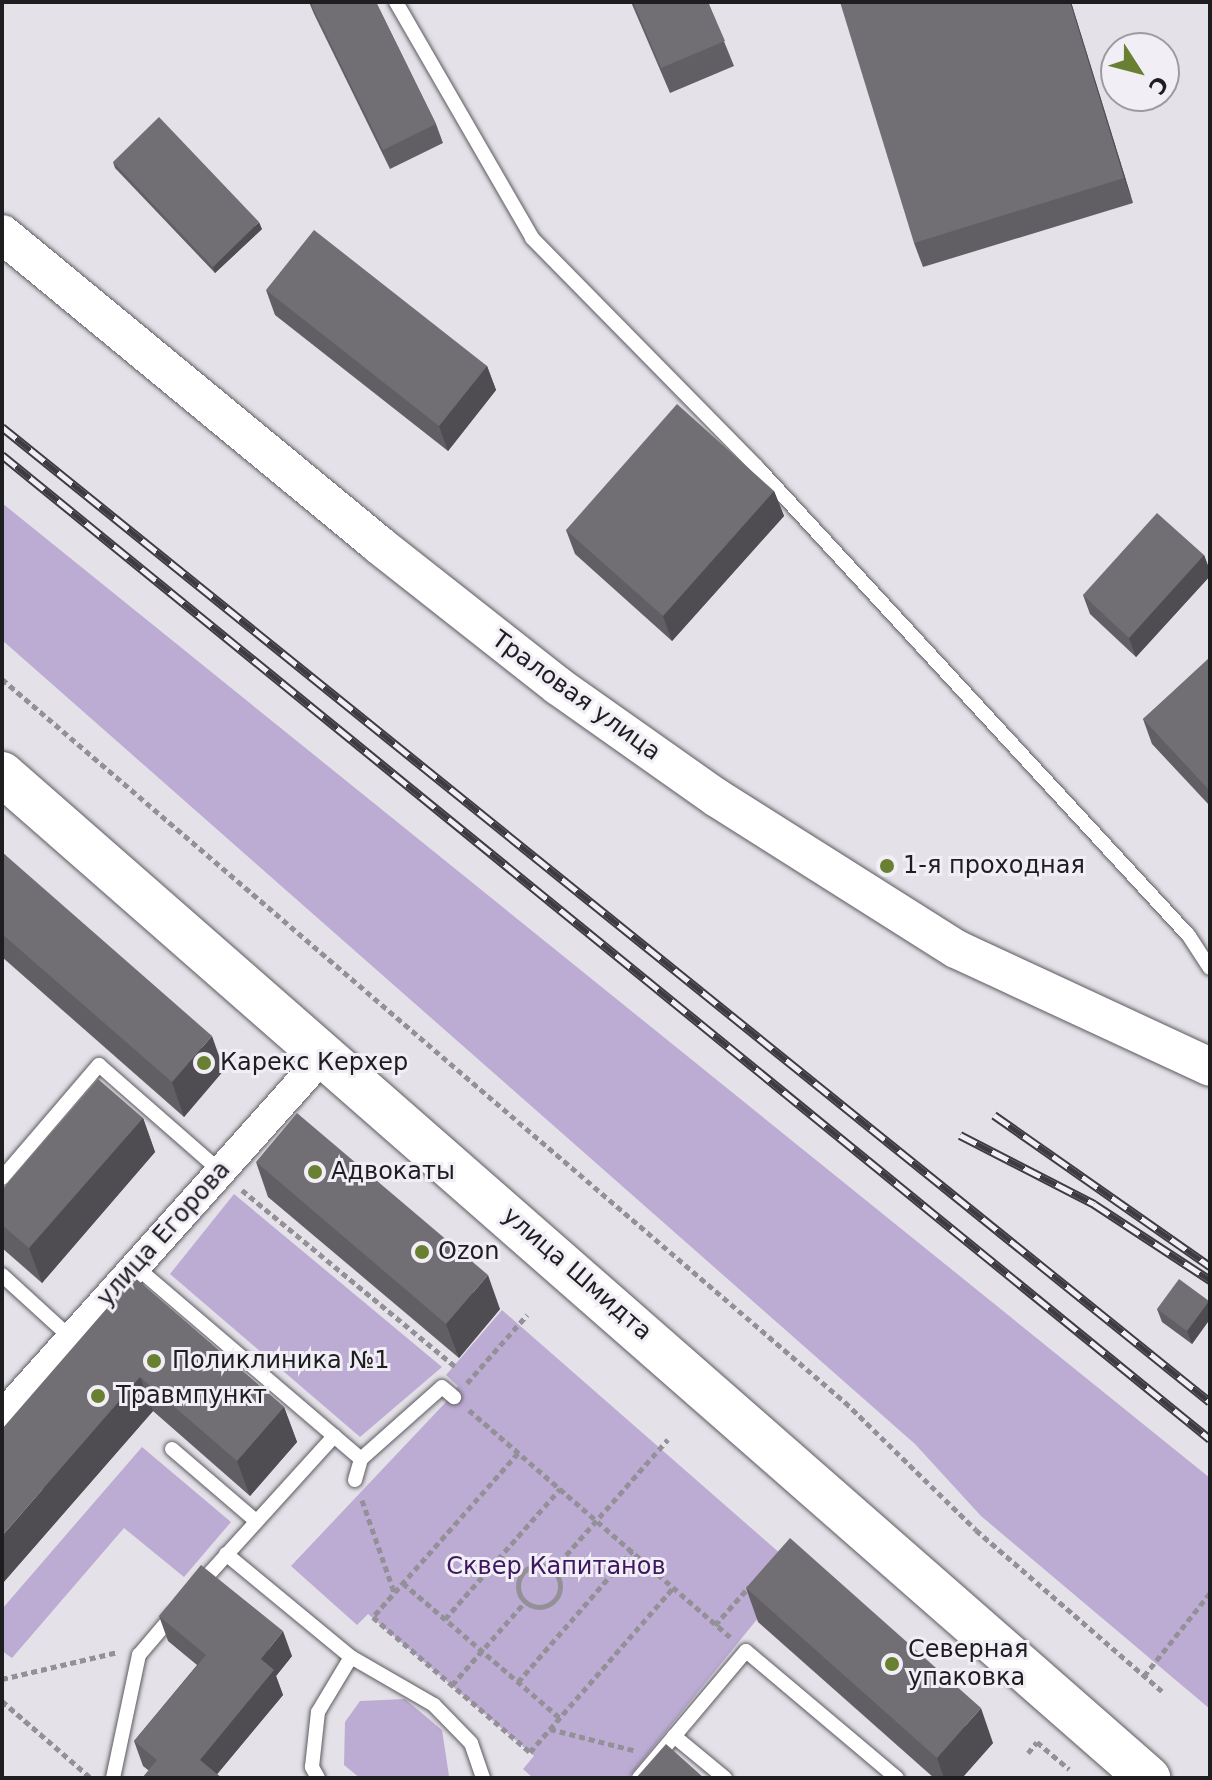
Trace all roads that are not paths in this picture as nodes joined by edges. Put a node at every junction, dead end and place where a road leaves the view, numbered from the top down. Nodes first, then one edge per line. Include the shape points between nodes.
1 (396, 2) edge
2 (2, 234) edge
3 (2, 774) edge
4 (1210, 968) edge
5 (326, 1053) junction
6 (1210, 1067) edge
7 (220, 1171) junction
8 (2, 1178) edge
9 (135, 1266) junction
10 (2, 1275) edge
11 (71, 1338) junction
12 (454, 1397) road end
13 (2, 1416) edge
14 (334, 1436) junction
15 (172, 1449) dead end
16 (361, 1459) junction
17 (355, 1480) road end
18 (256, 1521) junction
19 (226, 1554) junction
20 (351, 1657) junction
21 (674, 1736) junction
22 (113, 1778) edge
23 (318, 1778) edge
24 (483, 1778) edge
25 (639, 1778) edge
26 (725, 1778) edge
27 (897, 1778) edge
28 (1148, 1778) edge

1 - 4 lane via 532,238 757,467 1189,936
2 - 6 street, Траловая улица via 402,563 717,798 956,949
3 - 5 main road, улица Шмидта
5 - 7 street, улица Егорова
5 - 28 main road, улица Шмидта
7 - 8 lane via 99,1065
7 - 9 street, улица Егорова
9 - 11 street, улица Егорова
9 - 14 lane
10 - 11 lane
11 - 13 street, улица Егорова
12 - 16 lane via 442,1387
14 - 16 lane
14 - 18 lane
15 - 18 lane
16 - 17 lane
18 - 19 lane
19 - 20 lane
19 - 22 lane via 139,1655
20 - 23 lane via 318,1712 312,1767
20 - 24 lane via 434,1705 471,1743
21 - 25 lane
21 - 26 lane
21 - 27 lane via 746,1651

